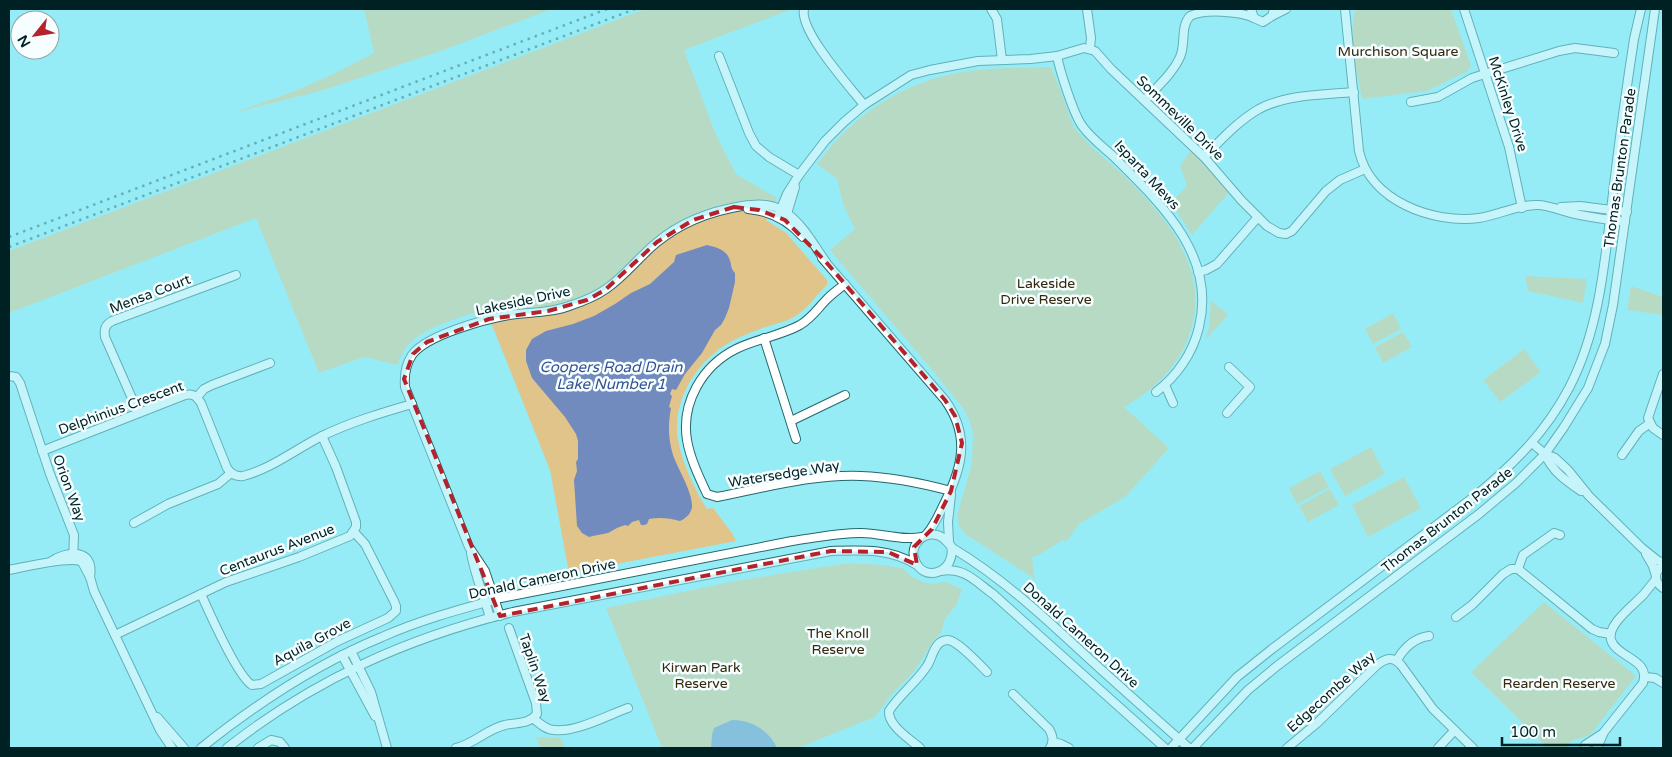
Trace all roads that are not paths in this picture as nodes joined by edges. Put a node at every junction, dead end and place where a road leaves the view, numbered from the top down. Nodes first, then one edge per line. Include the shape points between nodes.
1 (804, 9) edge
2 (991, 9) edge
3 (1087, 9) edge
4 (1183, 9) edge
5 (1244, 9) edge
6 (1251, 9) edge
7 (1286, 9) edge
8 (1344, 9) edge
9 (1464, 9) edge
10 (1641, 9) edge
11 (1655, 9) edge
12 (1234, 12) junction
13 (1273, 13) edge
14 (1188, 17) junction
15 (1254, 18) junction
16 (1090, 48) junction
17 (1614, 53) dead end
18 (719, 56) dead end
19 (1057, 56) junction
20 (1002, 60) junction
21 (1485, 73) junction
22 (1354, 92) junction
23 (1145, 100) junction
24 (1411, 102) dead end
25 (864, 105) junction
26 (1204, 157) junction
27 (1365, 169) junction
28 (799, 175) junction
29 (1554, 207) junction
30 (1522, 208) junction
31 (1610, 210) junction
32 (1626, 212) junction
33 (783, 215) junction
34 (1258, 217) junction
35 (1609, 220) junction
36 (1625, 222) junction
37 (1198, 272) junction
38 (236, 275) dead end
39 (845, 284) junction
40 (764, 338) junction
41 (270, 363) dead end
42 (1229, 367) dead end
43 (1663, 374) edge
44 (9, 376) edge
45 (1164, 385) junction
46 (1156, 392) dead end
47 (845, 394) dead end
48 (197, 396) junction
49 (1173, 403) dead end
50 (412, 404) junction
51 (138, 412) junction
52 (1227, 414) dead end
53 (791, 421) junction
54 (1649, 424) junction
55 (1663, 435) edge
56 (322, 436) junction
57 (796, 439) dead end
58 (1532, 443) junction
59 (1552, 444) junction
60 (42, 451) junction
61 (1544, 454) junction
62 (1622, 455) dead end
63 (1555, 458) junction
64 (1534, 465) junction
65 (1549, 465) junction
66 (231, 474) junction
67 (952, 491) junction
68 (1587, 495) junction
69 (134, 522) dead end
70 (354, 532) junction
71 (1560, 535) dead end
72 (924, 536) junction
73 (950, 544) junction
74 (470, 546) junction
75 (1642, 548) junction
76 (73, 557) junction
77 (917, 564) junction
78 (1663, 565) edge
79 (1518, 569) junction
80 (9, 570) edge
81 (941, 571) junction
82 (1656, 577) junction
83 (1663, 589) edge
84 (201, 594) junction
85 (1643, 596) junction
86 (496, 600) junction
87 (486, 602) junction
88 (500, 616) junction
89 (1456, 617) dead end
90 (490, 618) junction
91 (509, 628) dead end
92 (1610, 634) junction
93 (115, 635) junction
94 (1429, 636) dead end
95 (351, 651) junction
96 (342, 655) junction
97 (1397, 660) junction
98 (359, 666) junction
99 (350, 670) junction
100 (987, 672) dead end
101 (1645, 677) junction
102 (1663, 683) edge
103 (1013, 694) dead end
104 (628, 708) dead end
105 (150, 710) junction
106 (534, 719) junction
107 (380, 724) junction
108 (1454, 731) junction
109 (1604, 732) junction
110 (1179, 739) junction
111 (911, 745) edge
112 (1051, 745) edge
113 (1581, 747) edge
114 (172, 748) edge
115 (184, 748) edge
116 (200, 748) edge
117 (227, 748) edge
118 (258, 748) edge
119 (285, 748) edge
120 (386, 748) edge
121 (456, 748) edge
122 (920, 748) edge
123 (1069, 748) edge
124 (1165, 748) edge
125 (1171, 748) edge
126 (1189, 748) edge
127 (1193, 748) edge
128 (1287, 748) edge
129 (1438, 748) edge
130 (1473, 748) edge
131 (1593, 748) edge
132 (1597, 748) edge

1 - 25 street via 804,18 814,41
2 - 20 street via 997,20
3 - 16 street
4 - 14 street
5 - 12 street
6 - 15 street
7 - 13 street
8 - 22 street
9 - 21 street, McKinley Drive
10 - 31 street, Thomas Brunton Parade
11 - 32 street, Thomas Brunton Parade
12 - 14 street via 1200,12
12 - 15 street
13 - 15 street via 1263,22
14 - 23 street via 1180,59
16 - 19 street
16 - 23 street, Sommeville Drive
17 - 21 street via 1575,48
18 - 28 street via 756,146
19 - 20 street
19 - 37 street, Isparta Mews via 1080,123 1168,214 1188,246
20 - 25 street via 978,61 907,76
21 - 24 street via 1438,97
21 - 30 street, McKinley Drive via 1509,147
22 - 26 street via 1297,98 1260,109 1243,120
22 - 27 street via 1359,151
23 - 26 street, Sommeville Drive
25 - 28 street via 825,141
26 - 34 street, Sommeville Drive
27 - 30 street via 1378,186 1399,201 1434,215 1479,218
27 - 34 street, Sommeville Drive via 1340,180 1326,191 1288,233 1279,233
28 - 33 street via 787,194
29 - 30 street
29 - 31 street
29 - 35 street
31 - 32 street
31 - 35 street, Thomas Brunton Parade
32 - 36 street, Thomas Brunton Parade
33 - 39 street, Lakeside Drive
33 - 50 street, Lakeside Drive via 734,208 693,220 657,242 605,290 587,300 557,310 489,319 427,342 413,354 406,370 405,387
34 - 37 street via 1217,264
35 - 36 street
35 - 58 street, Thomas Brunton Parade via 1598,302 1587,346 1569,387
36 - 59 street, Thomas Brunton Parade via 1604,344 1588,388
37 - 45 street, Isparta Mews via 1202,307 1197,334 1185,360
38 - 51 street, Mensa Court via 106,326 105,337
39 - 40 street, Watersedge Way via 811,317
39 - 67 street, Lakeside Drive via 945,400 955,416 962,454
40 - 53 street
40 - 67 street, Watersedge Way via 722,358 703,376 691,398 687,411 687,441 707,494 717,497 799,481 859,476 919,482
41 - 48 street via 212,385
42 - 52 street via 1250,387
43 - 54 street via 1648,413
44 - 60 street, Orion Way via 16,377 20,383
45 - 46 street, Isparta Mews
45 - 49 street
47 - 53 street
48 - 51 street, Delphinius Crescent via 185,395
48 - 66 street, Delphinius Crescent
50 - 56 street
50 - 74 street, Lakeside Drive
51 - 60 street, Delphinius Crescent
53 - 57 street
54 - 55 street
54 - 62 street
56 - 66 street via 264,468 243,476
56 - 70 street, Centaurus Avenue via 356,522
58 - 61 street
58 - 110 street, Thomas Brunton Parade via 1476,496 1237,677
59 - 61 street, Thomas Brunton Parade
59 - 63 street
60 - 76 street, Orion Way via 74,535
61 - 63 street
61 - 64 street, Thomas Brunton Parade
61 - 65 street
63 - 68 street
64 - 65 street
64 - 127 street, Thomas Brunton Parade via 1478,514 1248,690
65 - 68 street
66 - 69 street via 218,484
67 - 72 street, Lakeside Drive
67 - 73 street, Lakeside Drive via 948,522
68 - 75 street
70 - 84 street, Centaurus Avenue via 317,550 243,575
70 - 84 street, Aquila Grove via 365,544 394,600 396,612 313,653 261,684 252,685 246,679
71 - 79 street via 1554,533 1523,555
72 - 73 street via 938,535
72 - 77 street via 914,547
72 - 86 street, Donald Cameron Drive via 913,539 862,533 833,535
73 - 81 street via 952,558
73 - 110 street, Donald Cameron Drive via 1011,589
74 - 86 street, Lakeside Drive
74 - 87 street, Lakeside Drive via 474,571
75 - 78 street
75 - 82 street
76 - 80 street
76 - 93 street via 82,562
77 - 81 street via 928,572
77 - 88 street, Donald Cameron Drive via 888,552 831,551
78 - 82 street
79 - 89 street via 1503,574
79 - 92 street via 1592,629
81 - 124 street, Donald Cameron Drive via 963,572 993,594
82 - 83 street
82 - 85 street
83 - 85 street
84 - 93 street, Centaurus Avenue
85 - 92 street via 1622,615
86 - 87 street, Donald Cameron Drive
86 - 88 street, Lakeside Drive
87 - 90 street, Lakeside Drive
87 - 95 street, Donald Cameron Drive via 420,622
88 - 90 street, Donald Cameron Drive
90 - 98 street, Donald Cameron Drive via 433,635
91 - 106 street, Taplin Way via 538,709
92 - 101 street via 1615,646 1640,665
93 - 105 street
94 - 97 street via 1406,646
95 - 96 street, Donald Cameron Drive
95 - 98 street
96 - 99 street
96 - 116 street, Donald Cameron Drive via 270,697
97 - 108 street, Edgecombe Way via 1433,710
97 - 128 street, Edgecombe Way via 1383,660
98 - 99 street, Donald Cameron Drive
98 - 107 street
99 - 107 street
99 - 117 street, Donald Cameron Drive via 281,709
100 - 111 street via 955,642 939,643 929,664 889,711 892,723
101 - 102 street
101 - 109 street
103 - 112 street via 1049,728 1053,736
104 - 106 street via 566,729 549,729
105 - 114 street
105 - 115 street
106 - 121 street, Taplin Way via 506,724
107 - 120 street
108 - 129 street
108 - 130 street, Edgecombe Way
109 - 113 street
109 - 132 street
110 - 125 street, Thomas Brunton Parade
110 - 126 street, Donald Cameron Drive
111 - 122 street
112 - 123 street via 1061,744
113 - 131 street
118 - 119 street via 271,740 280,742

